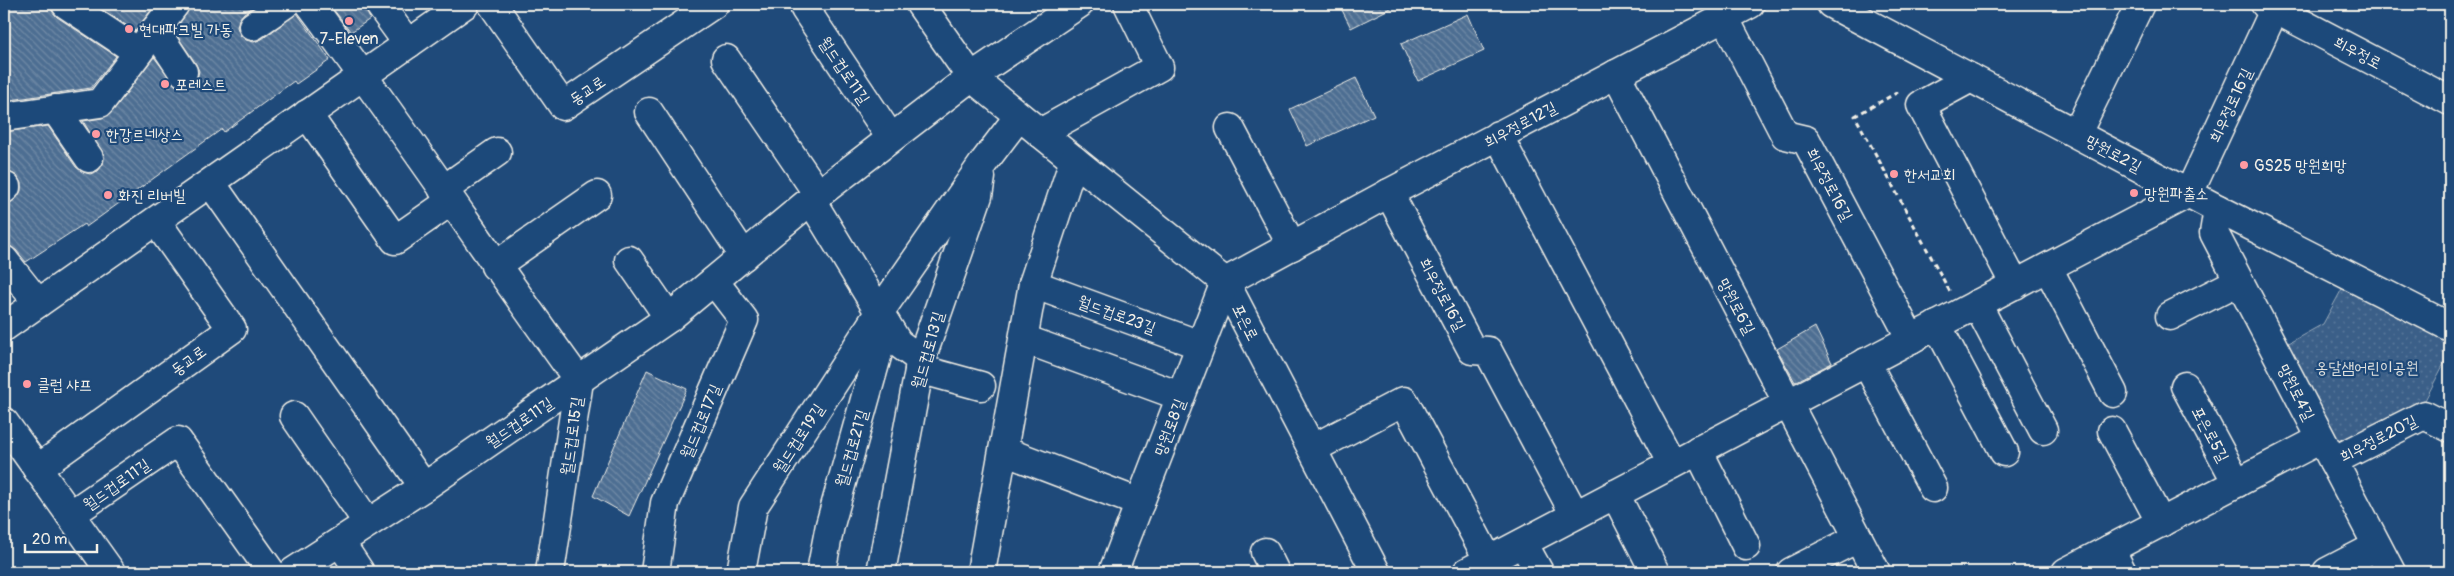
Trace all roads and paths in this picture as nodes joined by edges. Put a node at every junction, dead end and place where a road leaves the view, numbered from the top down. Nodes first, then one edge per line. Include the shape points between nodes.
1 (66, 4) edge
2 (175, 4) edge
3 (285, 4) edge
4 (310, 4) edge
5 (380, 4) edge
6 (465, 4) edge
7 (492, 4) edge
8 (714, 4) edge
9 (812, 4) edge
10 (920, 4) edge
11 (1079, 4) edge
12 (1128, 4) edge
13 (1750, 4) edge
14 (1831, 4) edge
15 (2140, 4) edge
16 (2272, 5) edge
17 (1724, 17) junction
18 (254, 26) dead end
19 (155, 30) junction
20 (408, 44) junction
21 (138, 52) junction
22 (726, 59) dead end
23 (183, 72) dead end
24 (1616, 74) junction
25 (363, 75) junction
26 (971, 77) junction
27 (1971, 78) junction
28 (1905, 88) dead end
29 (2450, 101) edge
30 (55, 109) junction
31 (649, 112) dead end
32 (307, 114) junction
33 (1019, 116) junction
34 (4, 117) edge
35 (1230, 128) dead end
36 (1040, 133) junction
37 (2077, 133) junction
38 (1498, 135) junction
39 (890, 138) junction
40 (497, 152) dead end
41 (89, 158) dead end
42 (1074, 160) junction
43 (984, 162) junction
44 (211, 183) junction
45 (1389, 193) junction
46 (2189, 193) junction
47 (447, 195) junction
48 (597, 195) dead end
49 (814, 197) junction
50 (2218, 209) junction
51 (156, 221) junction
52 (1292, 246) junction
53 (744, 256) junction
54 (4, 260) edge
55 (629, 260) dead end
56 (495, 266) junction
57 (2048, 268) junction
58 (2239, 281) junction
59 (714, 282) junction
60 (1225, 282) junction
61 (1034, 284) junction
62 (2015, 285) junction
63 (38, 303) junction
64 (1958, 314) junction
65 (2170, 316) dead end
66 (669, 318) junction
67 (882, 319) junction
68 (4, 327) edge
69 (2450, 327) edge
70 (1024, 339) junction
71 (1911, 339) junction
72 (1200, 345) junction
73 (1866, 362) junction
74 (920, 364) junction
75 (579, 381) junction
76 (981, 386) dead end
77 (2185, 386) dead end
78 (2114, 393) dead end
79 (1180, 396) junction
80 (1788, 405) junction
81 (294, 416) dead end
82 (4, 422) edge
83 (2450, 428) edge
84 (2043, 430) dead end
85 (2112, 431) dead end
86 (1312, 449) junction
87 (1698, 450) junction
88 (2327, 450) junction
89 (1004, 451) junction
90 (2004, 452) dead end
91 (1672, 464) junction
92 (37, 469) junction
93 (2237, 483) junction
94 (424, 487) junction
95 (1932, 488) dead end
96 (1615, 494) junction
97 (1140, 503) junction
98 (70, 515) junction
99 (1575, 515) junction
100 (368, 523) junction
101 (2161, 523) junction
102 (1858, 538) junction
103 (340, 542) junction
104 (1523, 542) junction
105 (1746, 546) dead end
106 (2377, 546) junction
107 (2116, 561) edge
108 (1478, 566) edge
109 (111, 572) edge
110 (270, 572) edge
111 (293, 572) edge
112 (360, 572) edge
113 (550, 572) edge
114 (656, 572) edge
115 (742, 572) edge
116 (821, 572) edge
117 (881, 572) edge
118 (981, 572) edge
119 (1113, 572) edge
120 (1376, 572) edge
121 (1539, 572) edge
122 (1655, 572) edge
123 (1791, 572) edge
124 (1876, 572) edge
125 (2066, 572) edge
126 (2327, 572) edge
127 (2391, 572) edge

1 - 21 street
2 - 19 street
3 - 18 street
4 - 25 street, 월드컵로15길
5 - 20 street
6 - 20 street
7 - 8 street, 동교로 via 563,106
9 - 39 street, 월드컵로11길 via 805,9
10 - 26 street, 포은로
11 - 26 street, 월드컵로11길
12 - 36 street via 1159,67
13 - 17 street, 희우정로12길
14 - 27 street, 망원로2길
15 - 37 street
16 - 29 street, 희우정로
16 - 46 street, 희우정로16길
17 - 24 street, 희우정로12길
17 - 71 street, 희우정로16길 via 1785,135 1806,140
19 - 21 street
19 - 23 street
20 - 25 street
21 - 30 street via 100,103
22 - 49 street
24 - 38 street, 희우정로12길
24 - 80 street, 망원로6길
25 - 32 street
25 - 47 street, 월드컵로15길
26 - 33 street, 포은로
26 - 39 street, 월드컵로11길
27 - 37 street, 망원로2길
27 - 62 street via 1921,105
28 - 64 path via 1855,116
30 - 34 street
30 - 41 street
31 - 53 street
32 - 44 street
32 - 47 street via 395,240
33 - 36 street, 포은로
33 - 43 street, 월드컵로19길
35 - 52 street
36 - 42 street, 포은로
37 - 46 street, 망원로2길
38 - 45 street, 희우정로12길
38 - 91 street
39 - 49 street, 월드컵로11길
40 - 47 street
42 - 60 street, 포은로
42 - 61 street
43 - 67 street, 월드컵로19길
43 - 74 street, 월드컵로13길 via 978,196
44 - 51 street
44 - 94 street
45 - 52 street, 희우정로12길
45 - 99 street, 희우정로16길 via 1472,350 1488,351
46 - 50 street, 망원로2길
46 - 57 street
47 - 56 street, 월드컵로15길
48 - 56 street
49 - 53 street, 월드컵로11길
49 - 67 street
50 - 58 street, 망원로4길 via 2214,233
50 - 69 street, 망원로2길
51 - 63 street
51 - 92 street, 동교로 via 232,329
52 - 60 street, 희우정로12길
53 - 59 street, 월드컵로11길
54 - 63 street
55 - 66 street
56 - 75 street, 월드컵로15길
57 - 62 street
57 - 78 street
58 - 65 street
58 - 88 street, 망원로4길
59 - 66 street, 월드컵로11길
59 - 114 street, 월드컵로17길 via 744,320 665,503
60 - 72 street, 망원로8길
60 - 86 street, 포은로
61 - 70 street
61 - 72 street, 월드컵로23길
62 - 64 street
63 - 68 street
64 - 71 street
64 - 84 street
64 - 90 street
66 - 75 street, 월드컵로11길
67 - 74 street via 898,343
67 - 115 street, 월드컵로19길 via 752,507
67 - 116 street, 월드컵로21길
70 - 79 street
70 - 89 street
71 - 73 street
72 - 79 street, 망원로8길
73 - 80 street
73 - 95 street
74 - 76 street
74 - 117 street, 월드컵로13길
75 - 94 street, 월드컵로11길
75 - 113 street, 월드컵로15길
77 - 93 street, 포은로5길
79 - 97 street, 망원로8길
80 - 87 street
80 - 102 street, 망원로6길
81 - 100 street
82 - 92 street, 월드컵로11길
83 - 88 street, 희우정로20길 via 2424,415
85 - 101 street
86 - 108 street via 1404,401
86 - 120 street, 포은로
87 - 91 street
87 - 105 street
88 - 93 street
88 - 106 street, 망원로4길
89 - 97 street
89 - 118 street
91 - 96 street
92 - 98 street, 월드컵로11길
93 - 101 street
94 - 100 street, 월드컵로11길
96 - 99 street
96 - 122 street
97 - 119 street, 망원로8길
98 - 109 street, 월드컵로11길
98 - 110 street, 월드컵로11길 via 178,441
99 - 104 street
100 - 103 street, 월드컵로11길
101 - 107 street
102 - 123 street
102 - 124 street, 망원로6길
103 - 111 street, 월드컵로11길
103 - 112 street
104 - 108 street
104 - 121 street
106 - 126 street
106 - 127 street, 망원로4길
107 - 125 street

